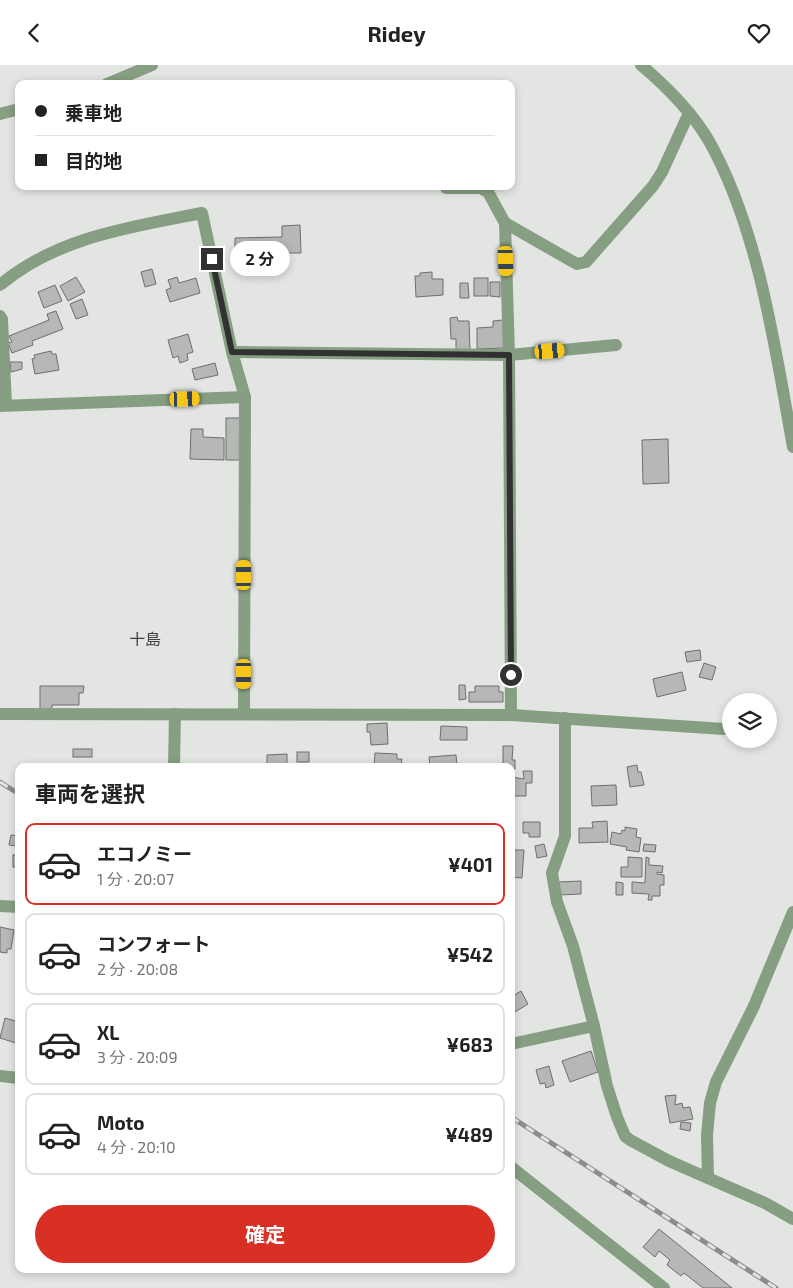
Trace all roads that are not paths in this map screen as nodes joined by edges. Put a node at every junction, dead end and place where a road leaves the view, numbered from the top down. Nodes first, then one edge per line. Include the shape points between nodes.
1 (152, 65) edge
2 (642, 65) edge
3 (116, 80) edge
4 (15, 110) edge
5 (690, 113) junction
6 (0, 114) edge
7 (484, 190) edge
8 (505, 223) junction
9 (0, 285) edge
10 (0, 316) edge
11 (616, 345) dead end
12 (232, 352) junction
13 (509, 355) junction
14 (245, 397) junction
15 (3, 405) edge
16 (793, 447) edge
17 (244, 713) junction
18 (0, 714) edge
19 (175, 714) junction
20 (511, 715) junction
21 (564, 718) junction
22 (722, 729) edge
23 (174, 763) edge
24 (0, 905) edge
25 (15, 907) edge
26 (793, 912) edge
27 (594, 1026) junction
28 (515, 1042) edge
29 (0, 1076) edge
30 (15, 1078) edge
31 (515, 1170) edge
32 (708, 1178) junction
33 (793, 1219) edge
34 (664, 1288) edge

1 - 3 street
2 - 5 street
4 - 6 street
5 - 8 street via 654,186 586,262 577,264
5 - 16 street via 730,183 746,228 777,357
7 - 8 street
8 - 13 street
9 - 12 street via 50,252 81,240 202,213
10 - 15 street
11 - 13 street
12 - 13 street
12 - 14 street
13 - 20 street
14 - 15 street
14 - 17 street
17 - 19 street
17 - 20 street
18 - 19 street
19 - 23 street
20 - 21 street
21 - 22 street
21 - 27 street via 565,836 552,873 557,902
24 - 25 street
26 - 32 street via 754,1006 716,1082 707,1135
27 - 28 street
27 - 32 street via 607,1086 626,1136 669,1161
29 - 30 street
31 - 34 street
32 - 33 street

